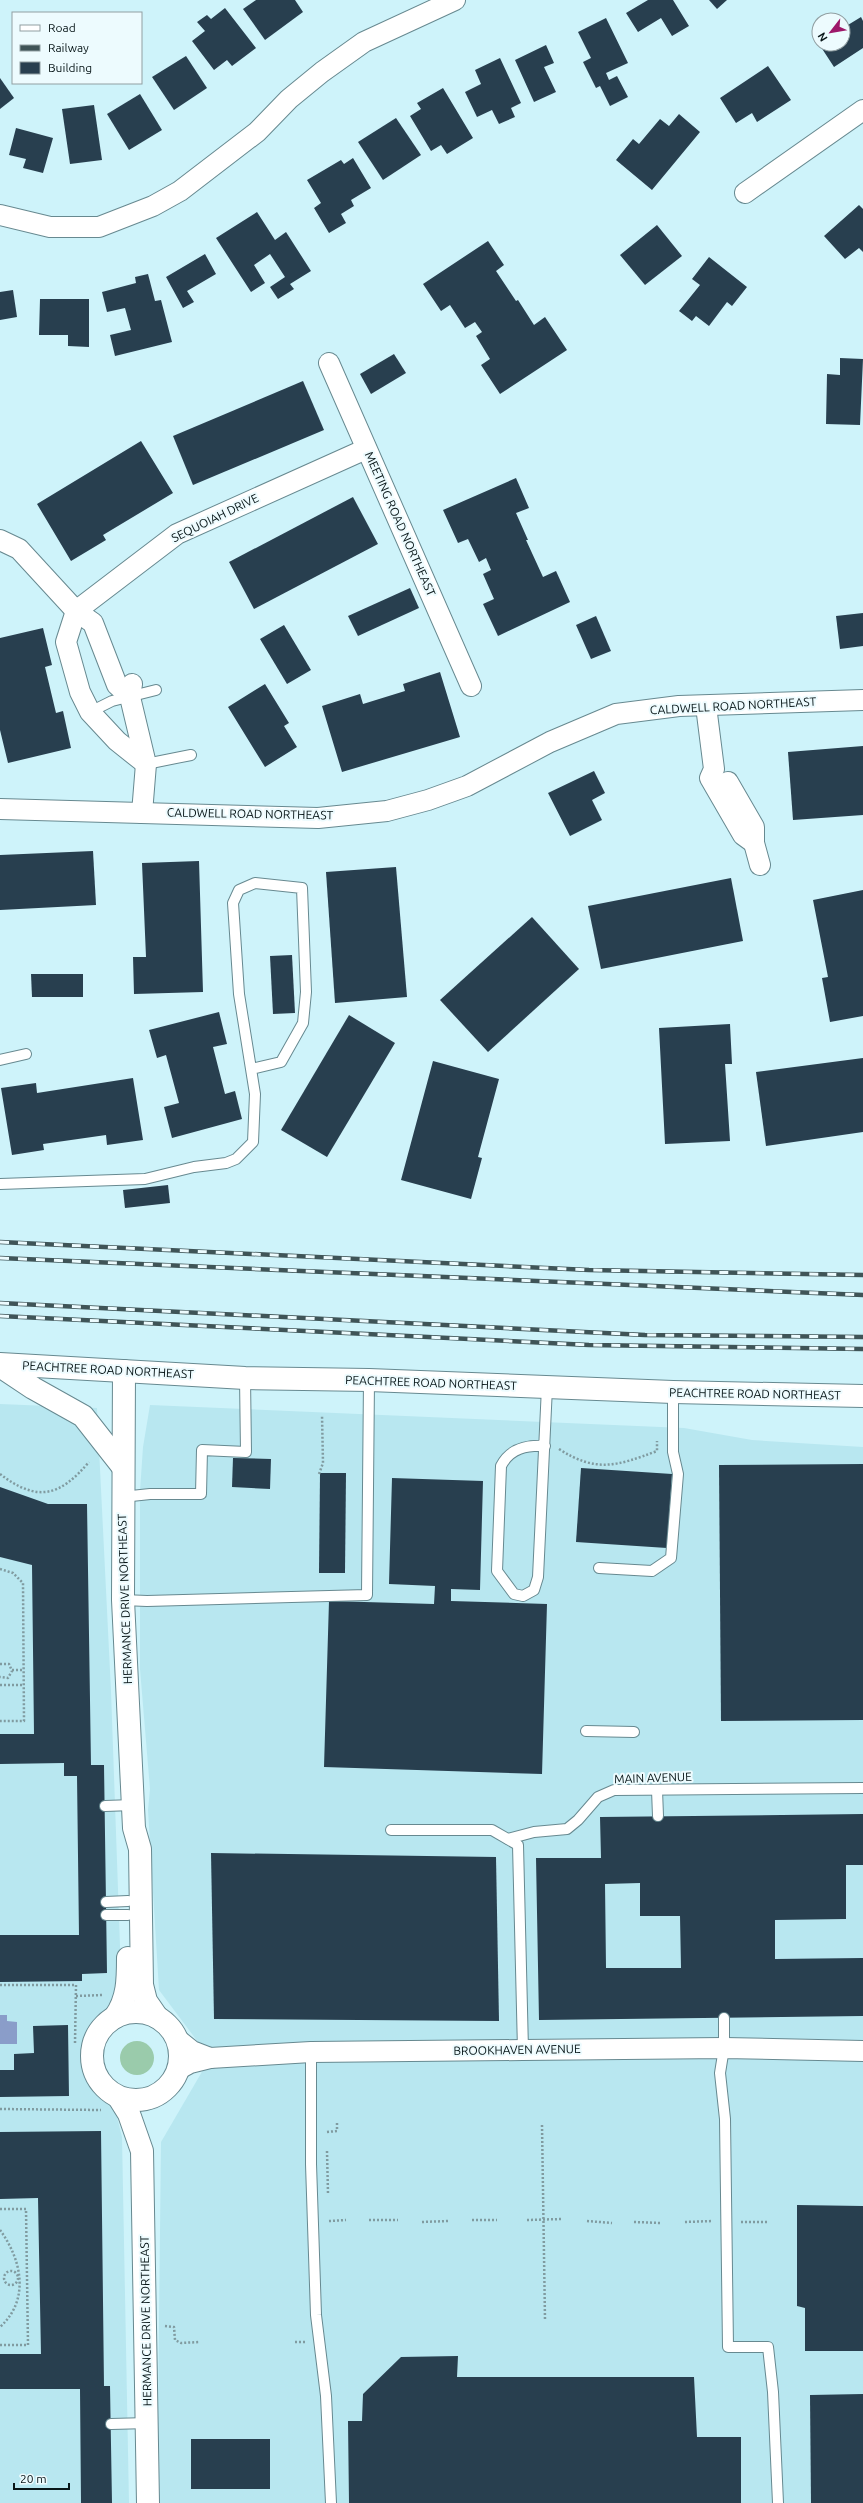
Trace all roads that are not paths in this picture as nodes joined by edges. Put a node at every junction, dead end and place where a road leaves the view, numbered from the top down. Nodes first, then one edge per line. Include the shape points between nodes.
1 (455, 0) edge
2 (863, 110) edge
3 (745, 193) dead end
4 (0, 215) edge
5 (329, 363) dead end
6 (366, 449) junction
7 (0, 540) edge
8 (76, 610) junction
9 (471, 686) dead end
10 (156, 690) dead end
11 (130, 697) junction
12 (863, 700) edge
13 (706, 706) junction
14 (90, 712) junction
15 (191, 755) dead end
16 (146, 764) junction
17 (0, 809) edge
18 (142, 813) junction
19 (760, 865) dead end
20 (26, 1054) dead end
21 (0, 1060) edge
22 (251, 1069) junction
23 (0, 1184) edge
24 (0, 1365) edge
25 (124, 1371) junction
26 (245, 1378) junction
27 (369, 1380) junction
28 (547, 1387) junction
29 (673, 1392) junction
30 (863, 1396) edge
31 (550, 1446) junction
32 (123, 1467) junction
33 (122, 1497) junction
34 (598, 1568) dead end
35 (123, 1600) junction
36 (586, 1731) dead end
37 (634, 1732) dead end
38 (863, 1788) edge
39 (657, 1790) junction
40 (133, 1805) junction
41 (105, 1806) dead end
42 (658, 1816) dead end
43 (134, 1828) junction
44 (391, 1830) dead end
45 (508, 1839) junction
46 (106, 1902) dead end
47 (121, 1910) junction
48 (115, 2017) junction
49 (157, 2017) junction
50 (724, 2018) dead end
51 (177, 2039) junction
52 (724, 2048) junction
53 (523, 2050) junction
54 (863, 2051) edge
55 (311, 2052) junction
56 (210, 2058) junction
57 (179, 2069) junction
58 (119, 2098) junction
59 (151, 2099) junction
60 (138, 2140) junction
61 (148, 2423) junction
62 (111, 2424) dead end
63 (148, 2503) edge
64 (331, 2503) edge
65 (778, 2503) edge

1 - 4 street via 364,42 289,99 257,132 180,191 153,206 99,227 50,227
2 - 3 street
5 - 6 street, MEETING ROAD NORTHEAST
6 - 8 street, SEQUOIAH DRIVE via 177,534
6 - 9 street, MEETING ROAD NORTHEAST
7 - 8 street via 19,549
8 - 11 street via 108,638 133,686
8 - 14 street via 66,642 80,692
10 - 11 lane
11 - 14 lane via 112,701
11 - 16 street
12 - 13 street, CALDWELL ROAD NORTHEAST
13 - 18 street, CALDWELL ROAD NORTHEAST via 679,706 616,714 550,742 467,786 387,811 318,818
13 - 19 street via 714,770 710,778 729,797
14 - 16 street via 116,741
15 - 16 lane
16 - 18 street
17 - 18 street, CALDWELL ROAD NORTHEAST
20 - 21 lane
22 - 22 lane via 239,994 233,903 238,890 255,883 302,888 306,992 303,1023 281,1062
22 - 23 lane via 254,1094 253,1142 236,1159 144,1179
24 - 25 main road, PEACHTREE ROAD NORTHEAST
24 - 32 main road via 32,1388 83,1416
25 - 26 main road, PEACHTREE ROAD NORTHEAST
25 - 32 main road, HERMANCE DRIVE NORTHEAST
26 - 27 main road, PEACHTREE ROAD NORTHEAST
26 - 33 lane via 246,1452 202,1450 201,1494
27 - 28 main road, PEACHTREE ROAD NORTHEAST
27 - 35 lane via 367,1595
28 - 29 main road, PEACHTREE ROAD NORTHEAST
28 - 31 lane
29 - 30 main road, PEACHTREE ROAD NORTHEAST
29 - 34 lane via 673,1452 678,1474 671,1558 652,1571
31 - 31 lane via 538,1577 534,1590 523,1596 514,1594 497,1571 501,1466 521,1447
32 - 33 main road, HERMANCE DRIVE NORTHEAST
33 - 35 main road, HERMANCE DRIVE NORTHEAST
35 - 40 main road, HERMANCE DRIVE NORTHEAST
36 - 37 lane
38 - 39 lane, MAIN AVENUE
39 - 42 lane
39 - 45 lane, MAIN AVENUE via 614,1790 598,1797 578,1820 566,1829 534,1832
40 - 41 lane
40 - 43 main road, HERMANCE DRIVE NORTHEAST
43 - 47 main road, HERMANCE DRIVE NORTHEAST via 128,1849
43 - 49 main road, HERMANCE DRIVE NORTHEAST via 140,1849 142,1985 146,2001
44 - 45 lane via 492,1830
45 - 53 lane via 518,1845
46 - 47 lane
47 - 48 main road, HERMANCE DRIVE NORTHEAST via 128,1985 122,2008
48 - 49 main road, HERMANCE DRIVE NORTHEAST via 136,2012
48 - 58 main road, HERMANCE DRIVE NORTHEAST via 104,2025 96,2037 92,2065 102,2084
49 - 51 main road, HERMANCE DRIVE NORTHEAST via 169,2026
50 - 52 lane
51 - 56 street, BROOKHAVEN AVENUE via 192,2051
51 - 57 main road, HERMANCE DRIVE NORTHEAST via 181,2054
52 - 53 street, BROOKHAVEN AVENUE
52 - 54 street, BROOKHAVEN AVENUE
52 - 65 lane via 720,2073 725,2119 728,2347 768,2347 773,2392
53 - 55 street, BROOKHAVEN AVENUE
55 - 56 street, BROOKHAVEN AVENUE
55 - 64 lane via 311,2164 316,2315 326,2396
56 - 57 street
57 - 59 main road, HERMANCE DRIVE NORTHEAST via 173,2082
58 - 59 main road via 134,2101
58 - 60 main road, HERMANCE DRIVE NORTHEAST via 129,2114
59 - 60 main road, HERMANCE DRIVE NORTHEAST via 140,2125
60 - 61 main road, HERMANCE DRIVE NORTHEAST via 142,2151
61 - 62 lane
61 - 63 main road, HERMANCE DRIVE NORTHEAST

